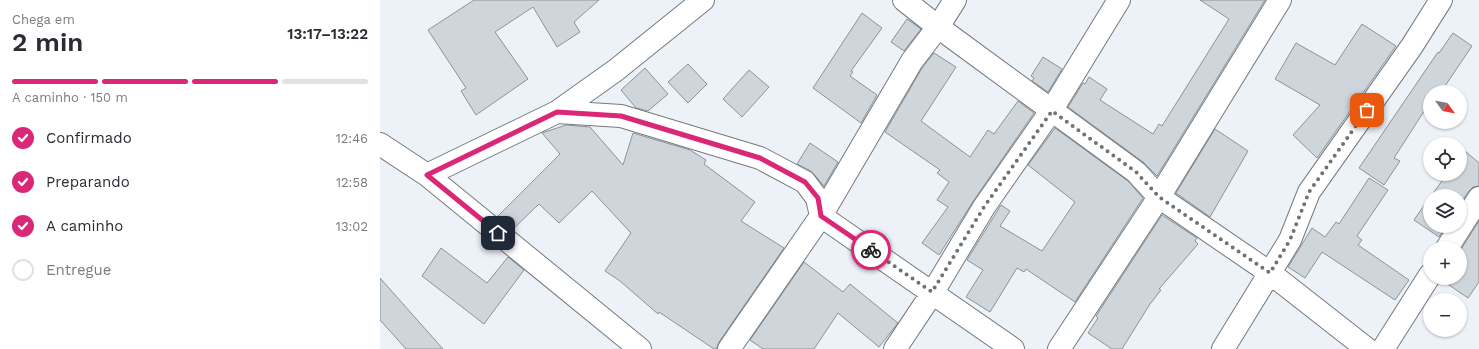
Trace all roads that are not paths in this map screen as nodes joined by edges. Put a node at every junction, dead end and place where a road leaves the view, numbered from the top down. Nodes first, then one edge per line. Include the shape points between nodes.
1 (703, 0) edge
2 (904, 0) edge
3 (955, 0) edge
4 (1119, 0) edge
5 (1280, 0) edge
6 (1441, 0) edge
7 (938, 27) junction
8 (1052, 111) junction
9 (557, 112) junction
10 (380, 144) edge
11 (427, 175) junction
12 (1159, 197) junction
13 (1479, 198) edge
14 (821, 216) junction
15 (1451, 241) edge
16 (1270, 273) junction
17 (1424, 285) edge
18 (932, 292) junction
19 (640, 349) edge
20 (729, 349) edge
21 (895, 349) edge
22 (1013, 349) edge
23 (1059, 349) edge
24 (1223, 349) edge
25 (1366, 349) edge
26 (1383, 349) edge

1 - 9 street via 616,70
2 - 7 street
3 - 7 street
4 - 8 street
5 - 12 street
6 - 16 street via 1412,46 1309,192 1290,240
7 - 8 street
7 - 14 street via 912,61
8 - 12 street via 1136,172
8 - 18 street via 984,207
9 - 11 street
9 - 14 street via 621,116 760,158 805,182 818,198
10 - 11 street
11 - 19 street
12 - 16 street
12 - 23 street
13 - 15 street
14 - 18 street
14 - 20 street
16 - 24 street
16 - 25 street
17 - 26 street
18 - 21 street
18 - 22 street

